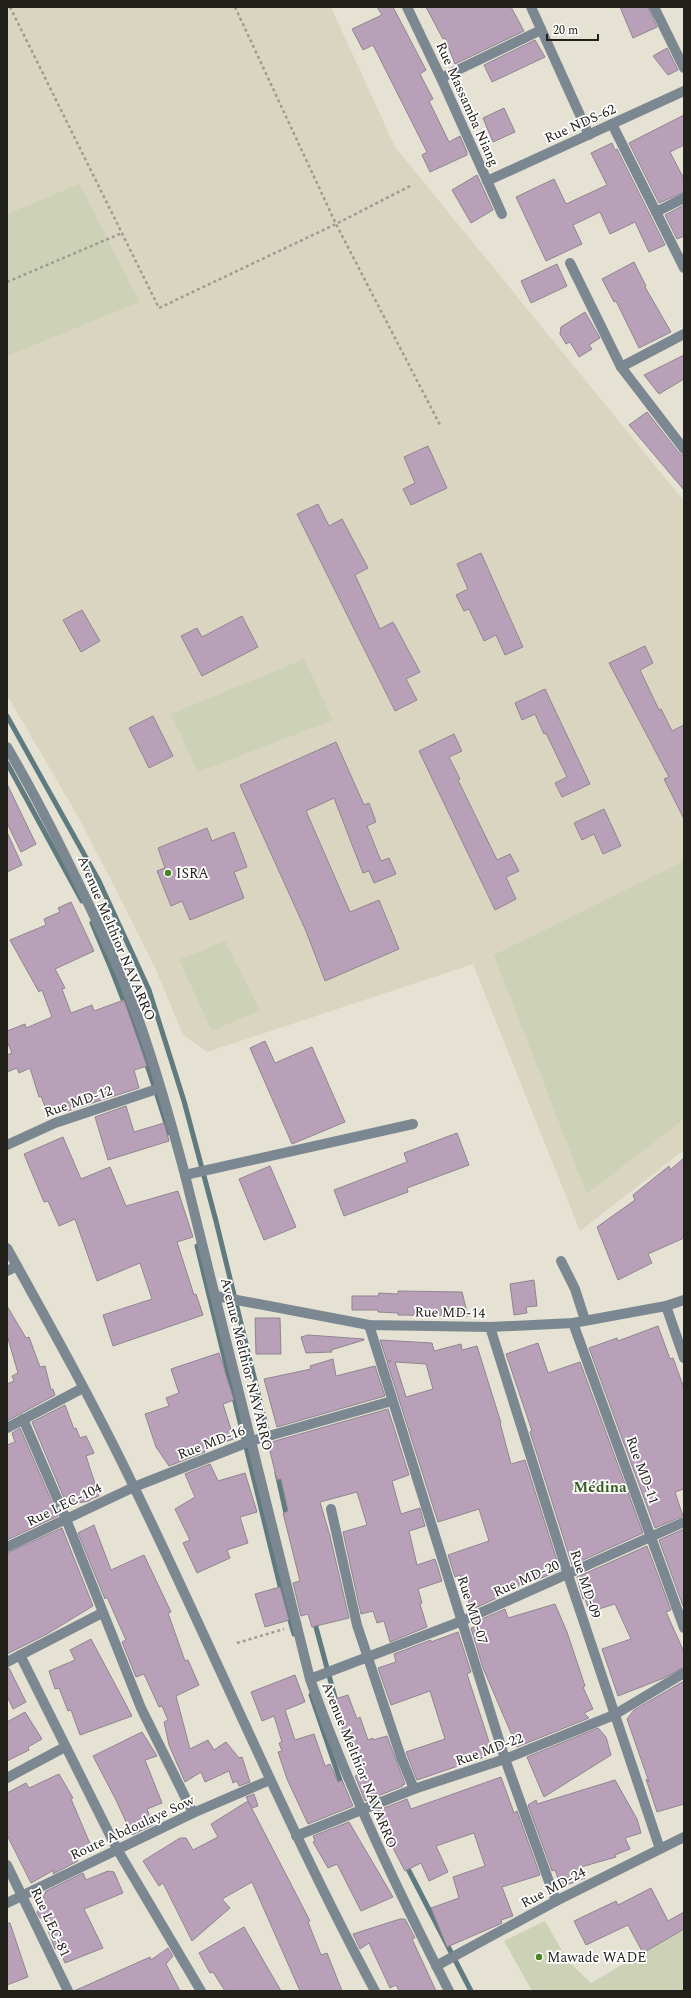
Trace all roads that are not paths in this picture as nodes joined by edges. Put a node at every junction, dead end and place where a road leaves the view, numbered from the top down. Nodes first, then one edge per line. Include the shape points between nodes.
1 (407, 7) edge
2 (531, 7) edge
3 (654, 7) edge
4 (541, 30) junction
5 (684, 68) edge
6 (441, 78) junction
7 (684, 91) edge
8 (612, 124) junction
9 (589, 135) junction
10 (487, 180) junction
11 (684, 198) edge
12 (656, 212) junction
13 (502, 214) dead end
14 (570, 263) dead end
15 (684, 268) edge
16 (684, 334) edge
17 (621, 367) junction
18 (684, 449) edge
19 (7, 747) edge
20 (160, 1088) junction
21 (413, 1124) dead end
22 (7, 1145) edge
23 (185, 1175) junction
24 (7, 1248) edge
25 (561, 1261) dead end
26 (17, 1266) junction
27 (7, 1271) edge
28 (216, 1296) junction
29 (684, 1300) edge
30 (666, 1306) junction
31 (585, 1320) junction
32 (573, 1322) junction
33 (369, 1325) junction
34 (490, 1327) junction
35 (684, 1358) edge
36 (83, 1388) junction
37 (392, 1401) junction
38 (23, 1420) junction
39 (7, 1428) edge
40 (251, 1441) junction
41 (134, 1487) junction
42 (331, 1509) dead end
43 (66, 1519) junction
44 (684, 1522) edge
45 (652, 1537) junction
46 (7, 1548) edge
47 (568, 1575) junction
48 (102, 1613) junction
49 (462, 1621) junction
50 (684, 1628) edge
51 (20, 1655) junction
52 (367, 1659) junction
53 (7, 1662) edge
54 (684, 1673) edge
55 (310, 1679) junction
56 (614, 1715) junction
57 (65, 1747) junction
58 (505, 1759) junction
59 (7, 1778) edge
60 (270, 1780) junction
61 (414, 1790) junction
62 (361, 1811) junction
63 (193, 1813) junction
64 (296, 1836) junction
65 (684, 1836) edge
66 (117, 1849) junction
67 (660, 1849) junction
68 (7, 1865) edge
69 (23, 1895) junction
70 (556, 1901) junction
71 (7, 1903) edge
72 (436, 1966) junction
73 (68, 1991) edge
74 (201, 1991) edge
75 (375, 1991) edge
76 (449, 1991) edge

1 - 6 street, Rue Massamba Niang
2 - 4 street
3 - 5 street
4 - 6 street
4 - 9 street
6 - 10 street, Rue Massamba Niang
7 - 8 street, Rue NDS-62
8 - 9 street, Rue NDS-62
8 - 12 street
9 - 10 street, Rue NDS-62
10 - 13 street, Rue Massamba Niang
11 - 12 street
12 - 15 street
14 - 17 street
16 - 17 street
17 - 18 street
19 - 20 street, Avenue Melthior NAVARRO via 64,852 103,934 138,1018
20 - 22 street, Rue MD-12 via 55,1123
20 - 23 street, Avenue Melthior NAVARRO
21 - 23 street
23 - 28 street, Avenue Melthior NAVARRO
24 - 26 street
25 - 31 street via 575,1289
26 - 27 street
26 - 36 street
28 - 33 street, Rue MD-14
28 - 40 street, Avenue Melthior NAVARRO
29 - 30 street, Rue MD-14
30 - 31 street, Rue MD-14
30 - 35 street
31 - 32 street, Rue MD-14
32 - 34 street, Rue MD-14
32 - 45 street, Rue MD-11
33 - 34 street, Rue MD-14
33 - 37 street, Rue MD-07
34 - 47 street, Rue MD-09
36 - 38 street
36 - 41 street
37 - 40 street, Rue MD-16
37 - 49 street, Rue MD-07
38 - 39 street
38 - 43 street
40 - 41 street, Rue MD-16
40 - 55 street, Avenue Melthior NAVARRO
41 - 43 street, Rue LEC-104
41 - 60 street
42 - 52 street
43 - 46 street, Rue LEC-104
43 - 48 street
44 - 45 street, Rue MD-20
45 - 47 street, Rue MD-20
45 - 50 street, Rue MD-11
47 - 49 street, Rue MD-20
47 - 56 street, Rue MD-09
48 - 51 street
48 - 63 street via 141,1708
49 - 52 street, Rue MD-20
49 - 58 street, Rue MD-07
51 - 53 street
51 - 57 street
52 - 55 street, Rue MD-20
52 - 61 street
54 - 56 street, Rue MD-22
55 - 62 street, Avenue Melthior NAVARRO
56 - 58 street, Rue MD-22
56 - 67 street, Rue MD-09
57 - 59 street
57 - 66 street
58 - 61 street, Rue MD-22
58 - 70 street, Rue MD-07
60 - 63 street, Route Abdoulaye Sow
60 - 64 street
61 - 62 street, Rue MD-22
62 - 64 street, Rue MD-22
62 - 72 street, Avenue Melthior NAVARRO via 396,1888
63 - 66 street, Route Abdoulaye Sow
64 - 75 street
65 - 67 street, Rue MD-24
66 - 69 street, Route Abdoulaye Sow
66 - 74 street
67 - 70 street, Rue MD-24
68 - 69 street, Rue LEC-81
69 - 71 street, Route Abdoulaye Sow
69 - 73 street, Rue LEC-81
70 - 72 street, Rue MD-24
72 - 76 street, Avenue Melthior NAVARRO

